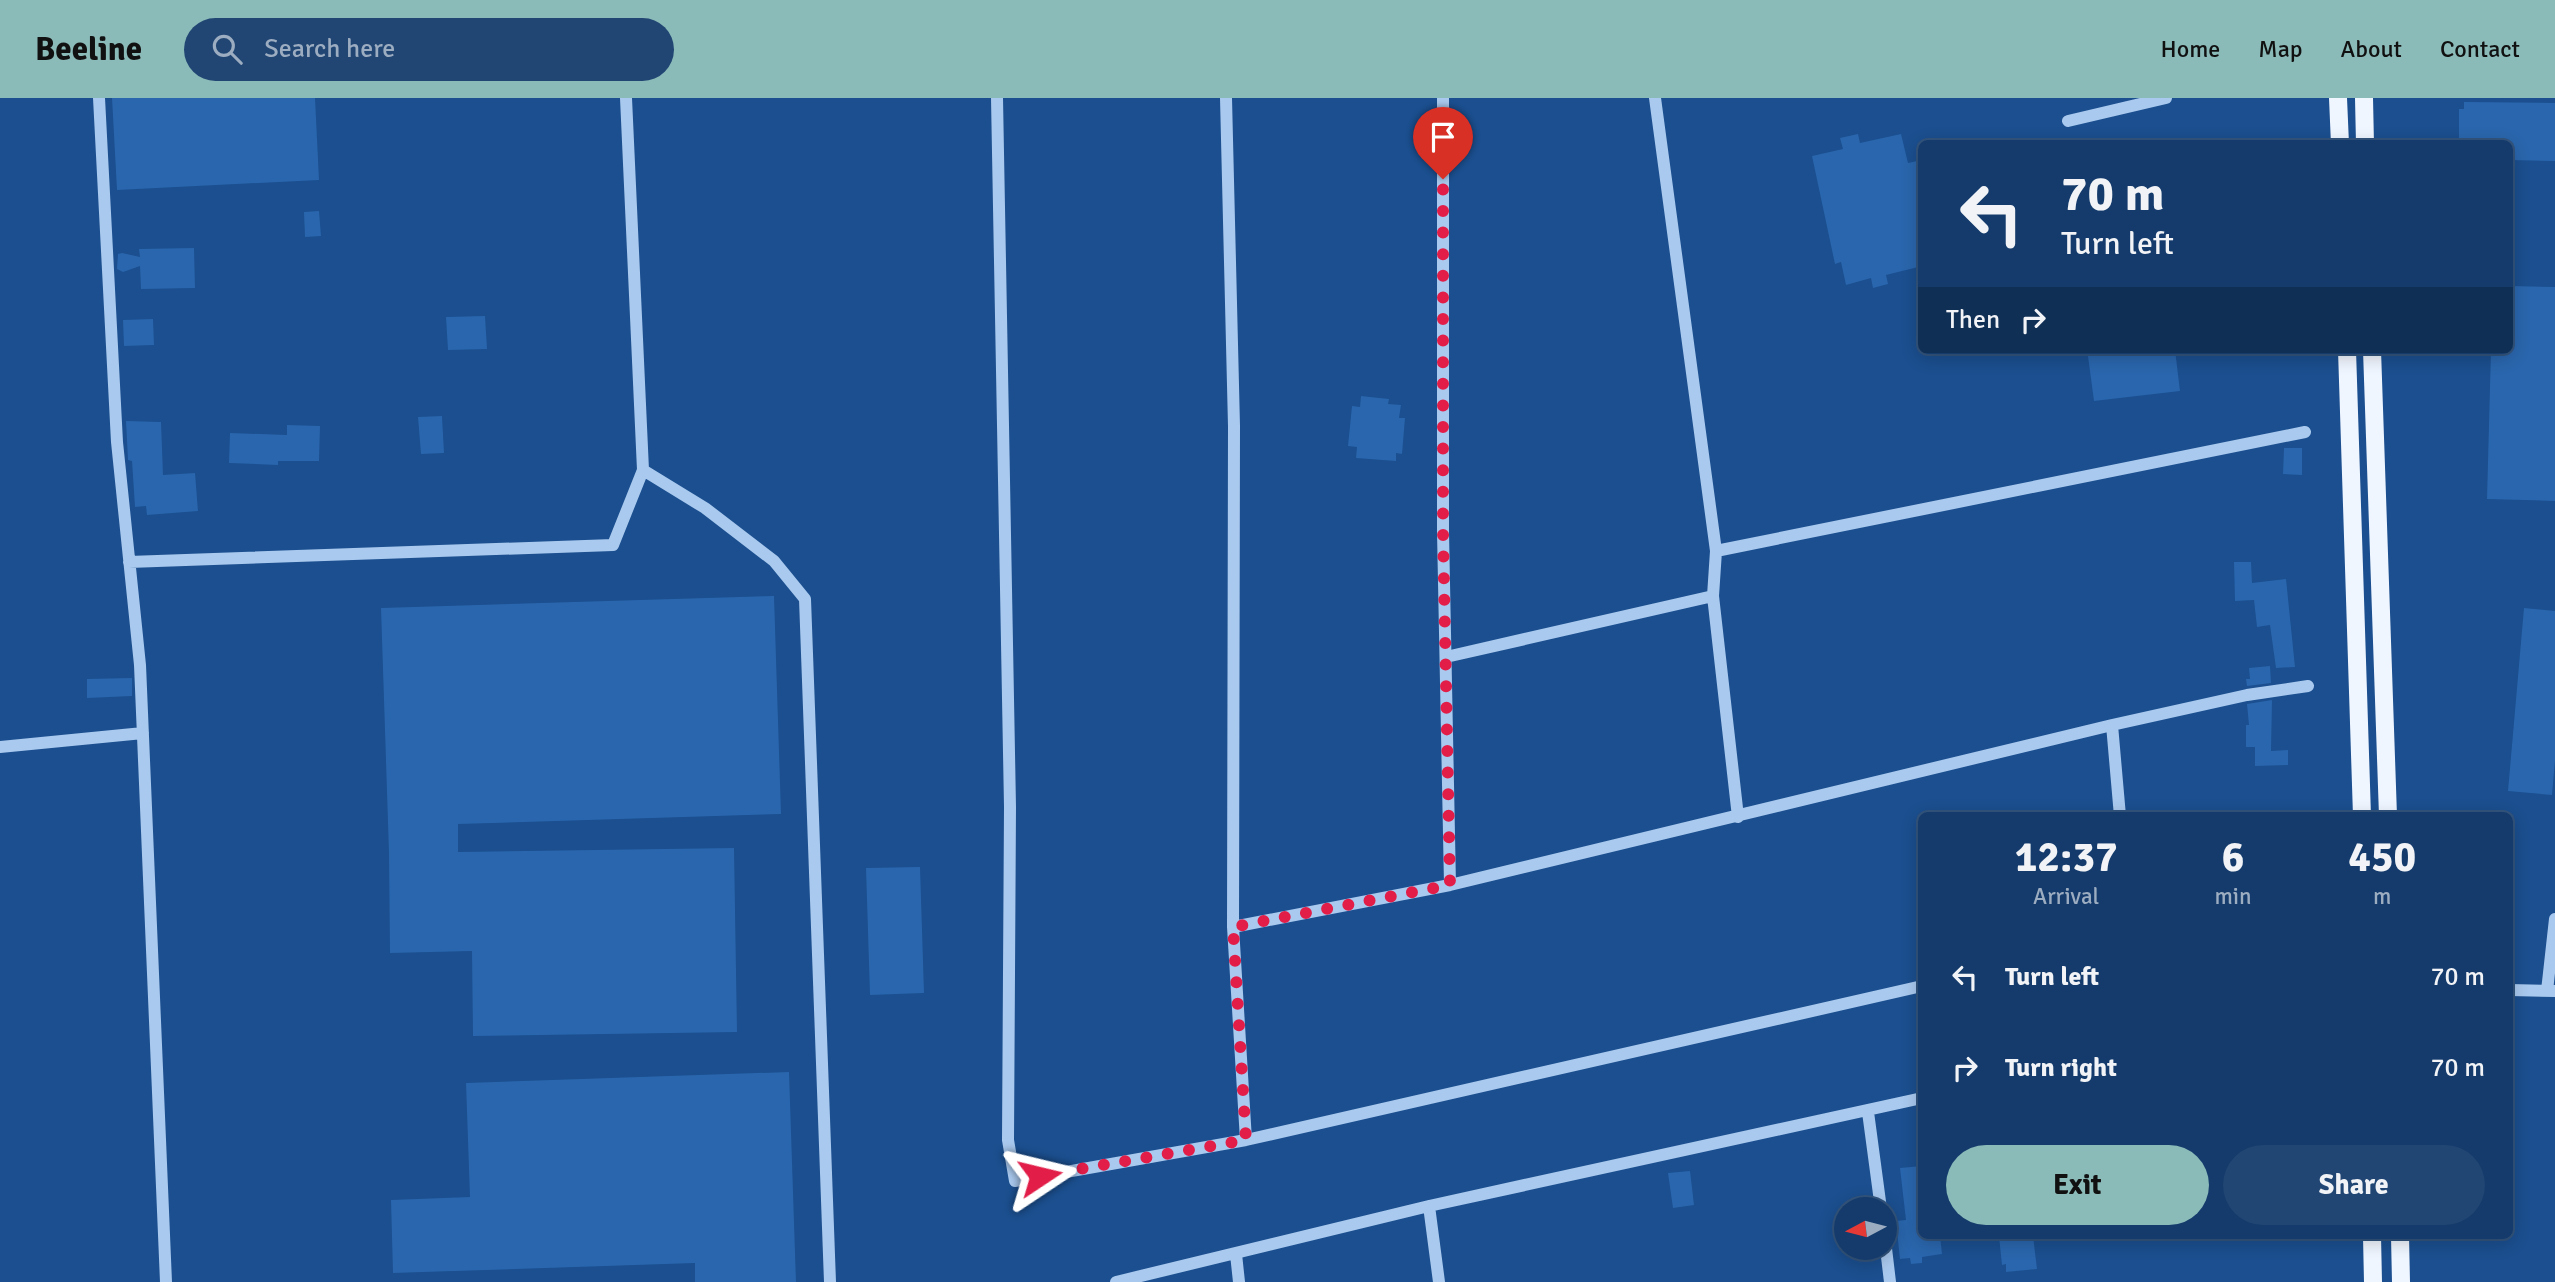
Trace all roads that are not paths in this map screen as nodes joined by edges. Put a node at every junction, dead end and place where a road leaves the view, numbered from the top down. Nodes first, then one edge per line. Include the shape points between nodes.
1 (99, 98) edge
2 (626, 98) edge
3 (997, 98) edge
4 (1443, 98) edge
5 (1655, 98) edge
6 (2166, 98) edge
7 (2339, 98) edge
8 (2364, 98) edge
9 (1230, 99) edge
10 (2068, 121) dead end
11 (2340, 140) edge
12 (2365, 140) edge
13 (2347, 354) edge
14 (2372, 354) edge
15 (2305, 432) dead end
16 (643, 470) junction
17 (1716, 551) junction
18 (129, 562) junction
19 (1713, 596) junction
20 (1446, 657) junction
21 (2308, 686) dead end
22 (2112, 725) junction
23 (143, 733) junction
24 (0, 747) edge
25 (2120, 812) edge
26 (2362, 812) edge
27 (2388, 812) edge
28 (1738, 817) junction
29 (1450, 885) junction
30 (2555, 919) edge
31 (1233, 927) junction
32 (1918, 987) edge
33 (2513, 990) edge
34 (2551, 991) edge
35 (1918, 1099) edge
36 (1868, 1111) junction
37 (1246, 1140) junction
38 (1879, 1197) edge
39 (1429, 1206) junction
40 (2372, 1239) edge
41 (2400, 1239) edge
42 (1236, 1254) junction
43 (1887, 1260) edge
44 (166, 1282) edge
45 (830, 1282) edge
46 (1116, 1282) edge
47 (1239, 1282) edge
48 (1439, 1282) edge
49 (1890, 1282) edge
50 (2373, 1282) edge
51 (2401, 1282) edge

1 - 18 street via 117,442
2 - 16 street
3 - 37 street via 1010,807 1008,1140 1015,1181
4 - 20 street
5 - 17 street
6 - 10 street
7 - 11 main road
8 - 12 main road
9 - 31 street
13 - 26 main road
14 - 27 main road
15 - 17 street
16 - 18 street via 613,545
16 - 45 street via 705,508 774,561 805,599
17 - 19 street
18 - 23 street
19 - 20 street
19 - 28 street
20 - 29 street
21 - 22 street
22 - 25 street
22 - 28 street
23 - 24 street
23 - 44 street
28 - 29 street
29 - 31 street
30 - 34 street
31 - 37 street
32 - 37 street
33 - 34 street
35 - 36 street
36 - 38 street
36 - 39 street
39 - 42 street
39 - 48 street
40 - 50 main road
41 - 51 main road
42 - 46 street
42 - 47 street
43 - 49 street

